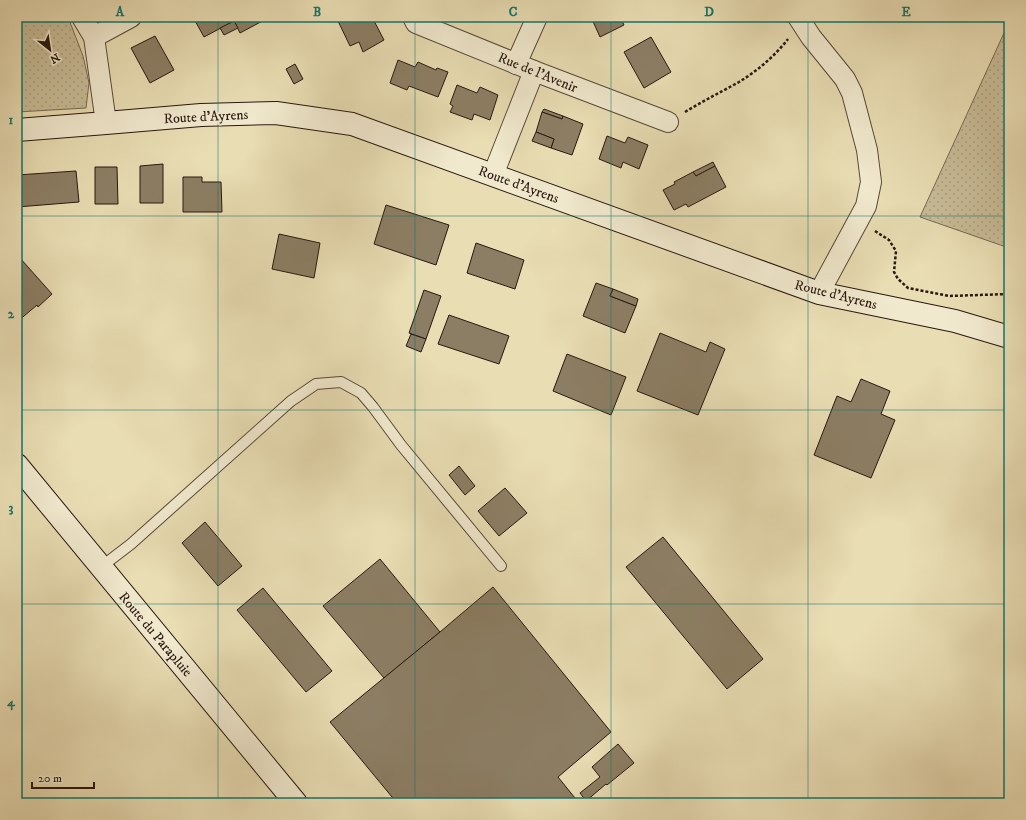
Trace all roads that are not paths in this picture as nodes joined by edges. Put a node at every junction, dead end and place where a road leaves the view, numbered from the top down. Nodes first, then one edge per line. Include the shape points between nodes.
1 (82, 17) edge
2 (131, 17) edge
3 (413, 17) edge
4 (537, 17) edge
5 (803, 19) edge
6 (94, 37) junction
7 (516, 64) junction
8 (534, 71) junction
9 (668, 122) road end
10 (106, 123) junction
11 (17, 130) edge
12 (493, 175) junction
13 (819, 293) junction
14 (1009, 336) edge
15 (17, 465) edge
16 (501, 566) dead end
17 (101, 567) junction
18 (296, 803) edge

1 - 6 street
2 - 6 street
3 - 7 street, Rue de l'Avenir via 416,23
4 - 7 street
5 - 13 street via 811,37 845,79 852,93 867,150 871,182 866,206
6 - 10 street
7 - 8 street, Rue de l'Avenir
8 - 9 street, Rue de l'Avenir
8 - 12 street
10 - 11 street, Route d'Ayrens
10 - 12 street, Route d'Ayrens via 201,115 276,113 352,124
12 - 13 street, Route d'Ayrens
13 - 14 street, Route d'Ayrens
15 - 17 street, Route du Parapluie
16 - 17 lane via 401,446 361,393 341,382 316,384 291,401
17 - 18 street, Route du Parapluie

